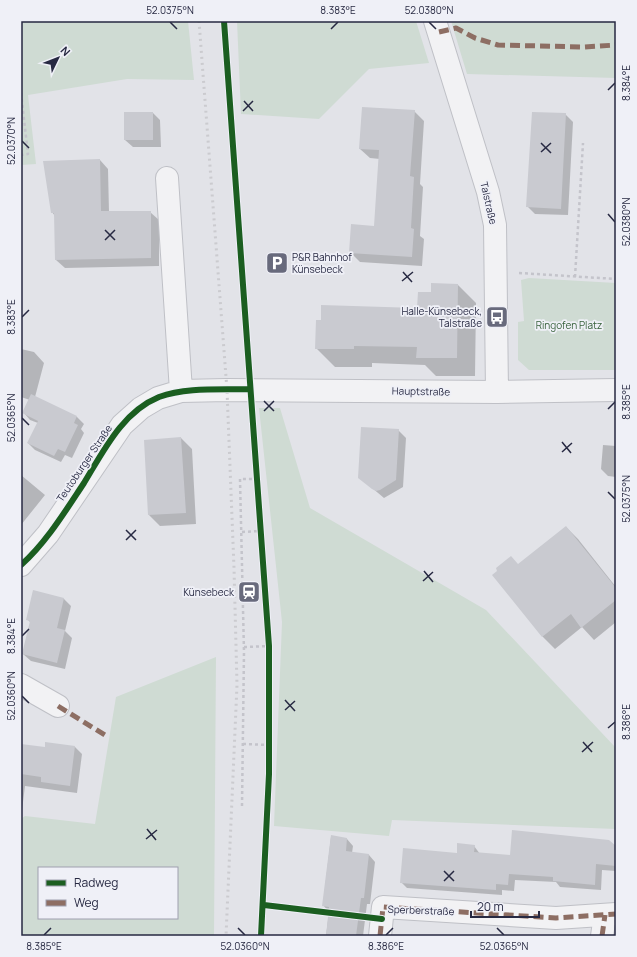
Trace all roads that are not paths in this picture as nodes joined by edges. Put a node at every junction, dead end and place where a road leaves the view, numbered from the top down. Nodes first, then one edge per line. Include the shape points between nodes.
1 (435, 21) edge
2 (167, 178) dead end
3 (227, 390) joint
4 (616, 390) edge
5 (181, 391) junction
6 (497, 392) junction
7 (21, 564) edge
8 (21, 685) edge
9 (58, 706) dead end
10 (608, 922) edge
11 (381, 928) edge

1 - 6 street, Talstraße via 488,192 495,225
2 - 5 street
3 - 5 street, Teutoburger Straße
3 - 6 street, Hauptstraße
4 - 6 street, Hauptstraße
5 - 7 street, Teutoburger Straße via 158,398 141,408 122,425 48,534
8 - 9 street
10 - 11 street, Sperberstraße via 384,907

